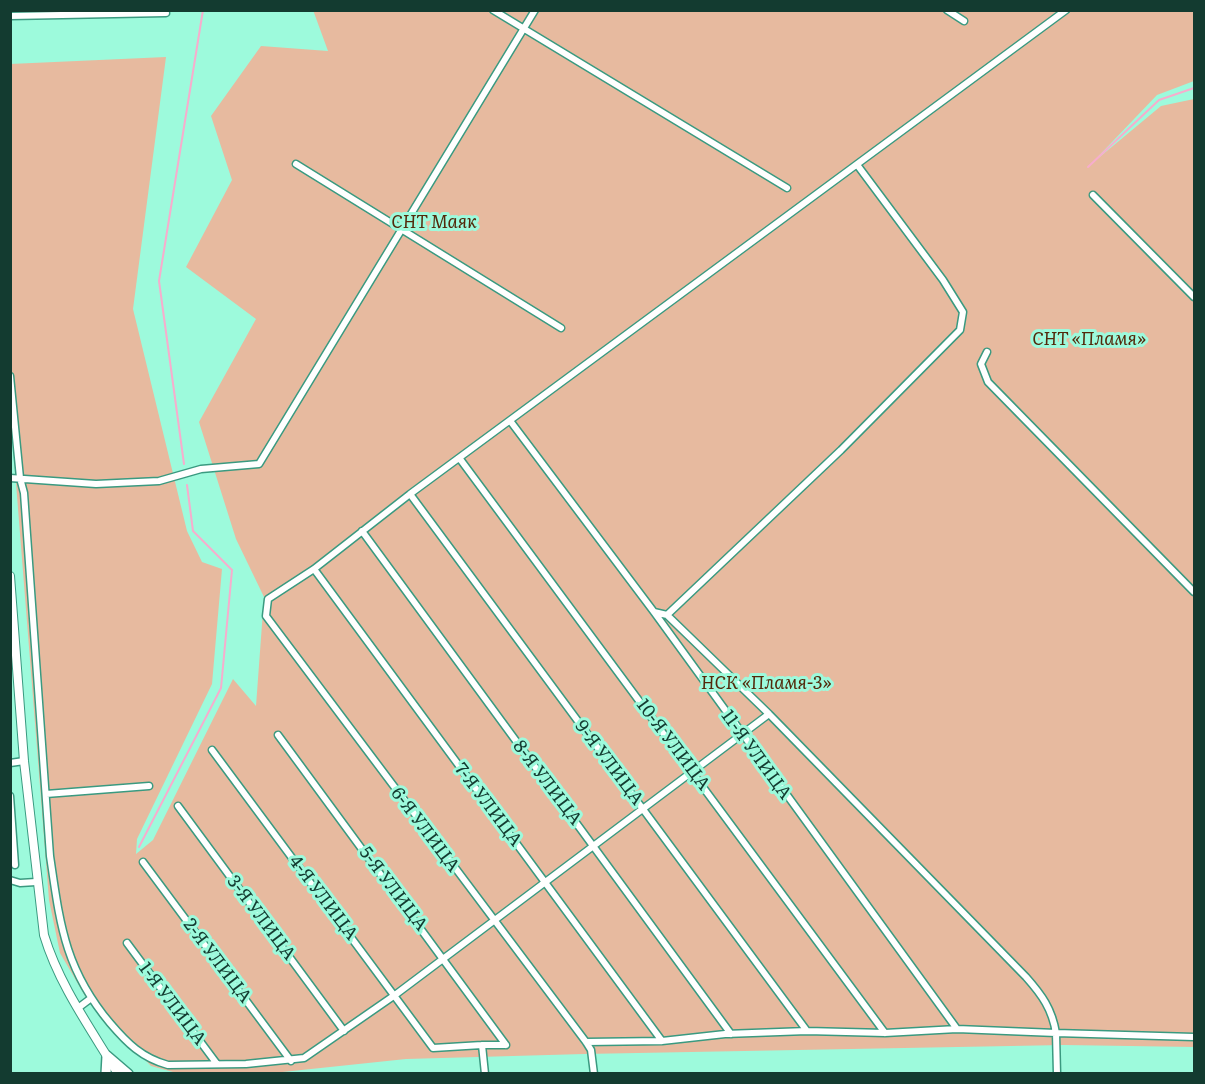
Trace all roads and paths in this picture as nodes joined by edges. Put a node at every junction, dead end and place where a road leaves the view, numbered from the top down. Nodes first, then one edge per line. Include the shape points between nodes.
1 (493, 10) edge
2 (535, 10) edge
3 (947, 10) edge
4 (1066, 10) edge
5 (166, 13) dead end
6 (10, 16) edge
7 (964, 21) dead end
8 (524, 29) junction
9 (296, 164) dead end
10 (858, 165) junction
11 (787, 188) dead end
12 (1093, 195) dead end
13 (401, 231) junction
14 (1194, 297) edge
15 (561, 328) dead end
16 (987, 352) dead end
17 (10, 376) edge
18 (511, 422) junction
19 (460, 459) junction
20 (10, 478) edge
21 (20, 478) junction
22 (410, 494) junction
23 (362, 531) junction
24 (314, 569) junction
25 (10, 576) edge
26 (1194, 592) edge
27 (12, 611) edge
28 (654, 612) junction
29 (667, 615) junction
30 (15, 701) edge
31 (770, 714) junction
32 (278, 735) dead end
33 (741, 735) junction
34 (212, 750) dead end
35 (24, 761) junction
36 (10, 763) edge
37 (693, 772) junction
38 (149, 786) dead end
39 (46, 794) junction
40 (10, 796) edge
41 (178, 806) dead end
42 (643, 809) junction
43 (594, 846) junction
44 (143, 862) dead end
45 (15, 865) dead end
46 (10, 880) edge
47 (36, 882) junction
48 (545, 882) junction
49 (493, 920) junction
50 (127, 943) dead end
51 (444, 958) junction
52 (395, 995) junction
53 (90, 999) junction
54 (78, 1008) junction
55 (957, 1029) junction
56 (345, 1031) junction
57 (807, 1031) junction
58 (885, 1033) junction
59 (1056, 1033) junction
60 (731, 1034) junction
61 (1194, 1037) edge
62 (662, 1041) junction
63 (586, 1042) junction
64 (482, 1045) junction
65 (107, 1056) junction
66 (291, 1061) junction
67 (217, 1064) junction
68 (106, 1074) edge
69 (118, 1074) edge
70 (128, 1074) edge
71 (485, 1074) edge
72 (594, 1074) edge
73 (1057, 1074) edge

1 - 8 street
2 - 8 street
3 - 7 street
4 - 10 street
5 - 6 street
8 - 11 street
8 - 13 street
9 - 13 street
10 - 18 street
10 - 29 street via 963,312 960,330 841,450
12 - 14 street
13 - 15 street
13 - 21 street via 259,464 201,469 159,481 96,484
16 - 26 street via 981,364 988,382
17 - 21 street
18 - 19 street
18 - 28 street, 11-Я УЛИЦА
19 - 22 street
19 - 37 street, 10-Я УЛИЦА
20 - 21 street
21 - 39 street
22 - 23 street
22 - 42 street, 9-Я УЛИЦА
23 - 24 street
23 - 43 street, 8-Я УЛИЦА
24 - 48 street, 7-Я УЛИЦА
24 - 49 street, 6-Я УЛИЦА via 268,600 266,616
25 - 27 street
27 - 30 street
28 - 29 street
28 - 33 street, 11-Я УЛИЦА
29 - 31 street
30 - 35 street
31 - 33 street
31 - 59 street via 1026,977 1045,999
32 - 51 street, 5-Я УЛИЦА
33 - 37 street
33 - 55 street, 11-Я УЛИЦА
34 - 52 street, 4-Я УЛИЦА
35 - 36 street
35 - 47 street
37 - 42 street
37 - 58 street, 10-Я УЛИЦА
38 - 39 street
39 - 53 street via 59,915 75,971
40 - 45 street
41 - 56 street, 3-Я УЛИЦА
42 - 43 street
42 - 57 street, 9-Я УЛИЦА
43 - 48 street
43 - 60 street, 8-Я УЛИЦА
44 - 66 street, 2-Я УЛИЦА
46 - 47 street
47 - 54 street via 49,952
48 - 49 street
48 - 62 street, 7-Я УЛИЦА
49 - 51 street
49 - 63 street, 6-Я УЛИЦА
50 - 67 street, 1-Я УЛИЦА
51 - 52 street
51 - 64 street, 5-Я УЛИЦА via 506,1045
52 - 56 street
52 - 64 street, 4-Я УЛИЦА via 433,1048
53 - 54 street
53 - 67 street via 130,1046 156,1062
54 - 65 street
55 - 58 street
55 - 59 street
56 - 66 street via 304,1058
57 - 58 street
57 - 60 street
59 - 61 street
59 - 73 street
60 - 62 street
62 - 63 street
63 - 72 street
64 - 71 street
65 - 68 main road
65 - 69 street
65 - 70 main road
66 - 67 street

